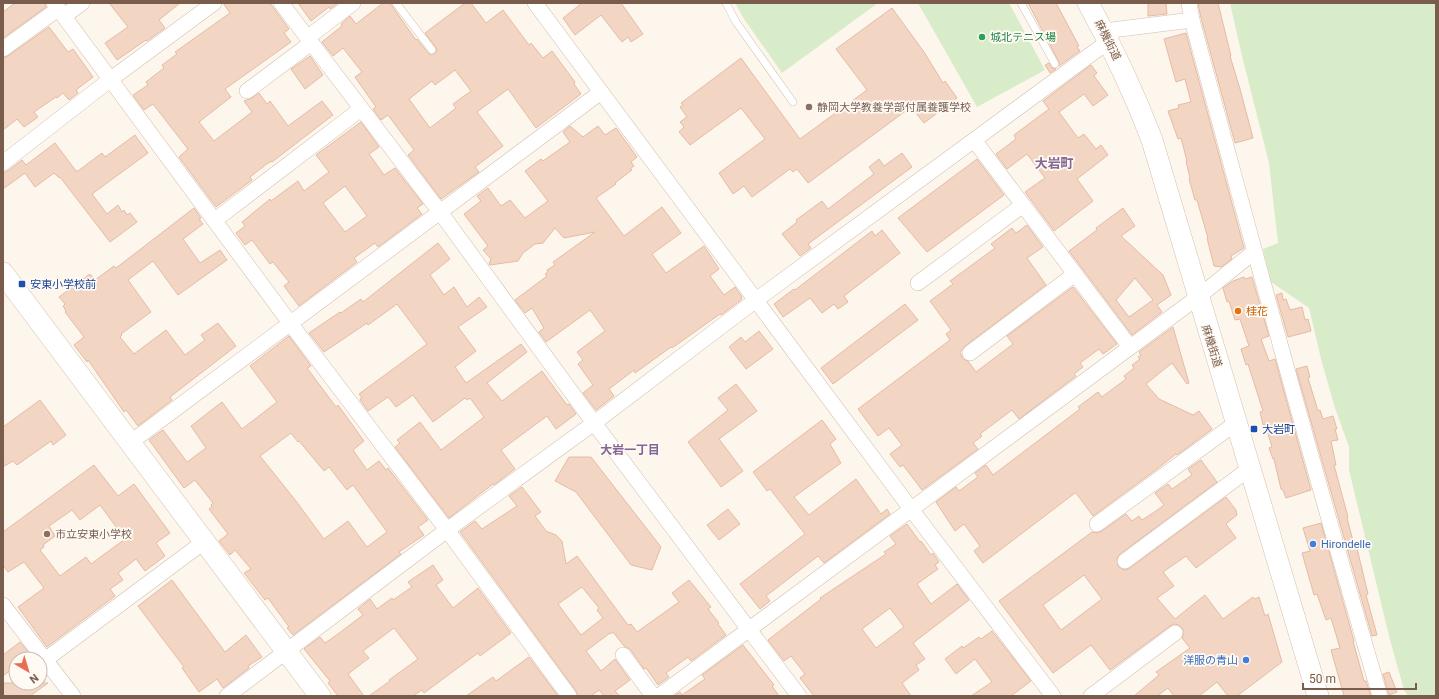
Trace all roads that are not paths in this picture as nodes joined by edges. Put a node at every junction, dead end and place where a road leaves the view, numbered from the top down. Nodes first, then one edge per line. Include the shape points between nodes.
1 (82, 3) edge
2 (214, 3) edge
3 (281, 3) edge
4 (353, 3) edge
5 (396, 3) edge
6 (535, 3) edge
7 (726, 3) edge
8 (1021, 3) edge
9 (1088, 3) edge
10 (1189, 3) edge
11 (59, 9) edge
12 (1192, 20) junction
13 (1106, 36) junction
14 (309, 40) junction
15 (3, 49) edge
16 (432, 50) dead end
17 (1055, 64) dead end
18 (111, 79) junction
19 (247, 91) dead end
20 (601, 92) junction
21 (793, 102) dead end
22 (361, 109) junction
23 (974, 140) junction
24 (3, 163) edge
25 (1023, 205) junction
26 (440, 212) junction
27 (215, 220) junction
28 (1254, 252) junction
29 (3, 273) edge
30 (1075, 274) junction
31 (918, 282) dead end
32 (1198, 297) junction
33 (756, 300) junction
34 (290, 323) junction
35 (1130, 347) junction
36 (970, 353) dead end
37 (594, 422) junction
38 (1236, 424) junction
39 (131, 442) junction
40 (1249, 469) junction
41 (911, 509) junction
42 (1097, 524) dead end
43 (447, 530) junction
44 (205, 541) junction
45 (1125, 561) dead end
46 (3, 605) edge
47 (749, 630) junction
48 (1175, 633) dead end
49 (38, 651) edge
50 (287, 651) junction
51 (623, 654) dead end
52 (48, 658) edge
53 (48, 664) edge
54 (73, 696) edge
55 (227, 696) edge
56 (320, 696) edge
57 (569, 696) edge
58 (654, 696) edge
59 (659, 696) edge
60 (799, 696) edge
61 (1053, 696) edge
62 (1091, 696) edge
63 (1318, 696) edge
64 (1380, 696) edge

1 - 11 street
2 - 18 street
3 - 14 street
4 - 14 street
5 - 16 lane
6 - 20 street
7 - 21 lane via 736,22
8 - 17 lane
9 - 13 street, 麻機街道
10 - 12 street
11 - 15 street
11 - 18 street
12 - 13 street
12 - 28 street
13 - 23 street
13 - 32 street, 麻機街道 via 1152,140
14 - 19 street
14 - 22 street
18 - 24 street
18 - 27 street
20 - 26 street
20 - 33 street
22 - 26 street
22 - 27 street
23 - 25 street
23 - 33 street
25 - 30 street
25 - 31 street
26 - 34 street
26 - 37 street
27 - 34 street
28 - 32 street
28 - 64 street
29 - 39 street
30 - 35 street
30 - 36 street
32 - 35 street
32 - 38 street, 麻機街道
33 - 37 street
33 - 41 street
34 - 39 street
34 - 43 street
35 - 41 street
37 - 43 street
37 - 47 street
38 - 40 street, 麻機街道
38 - 42 street
39 - 44 street
40 - 45 street
40 - 63 street, 麻機街道
41 - 47 street
41 - 61 street
43 - 50 street
43 - 57 street
44 - 50 street
44 - 52 street
46 - 49 street
47 - 59 street
47 - 60 street
48 - 62 street
50 - 55 street
50 - 56 street
51 - 58 street
53 - 54 street

